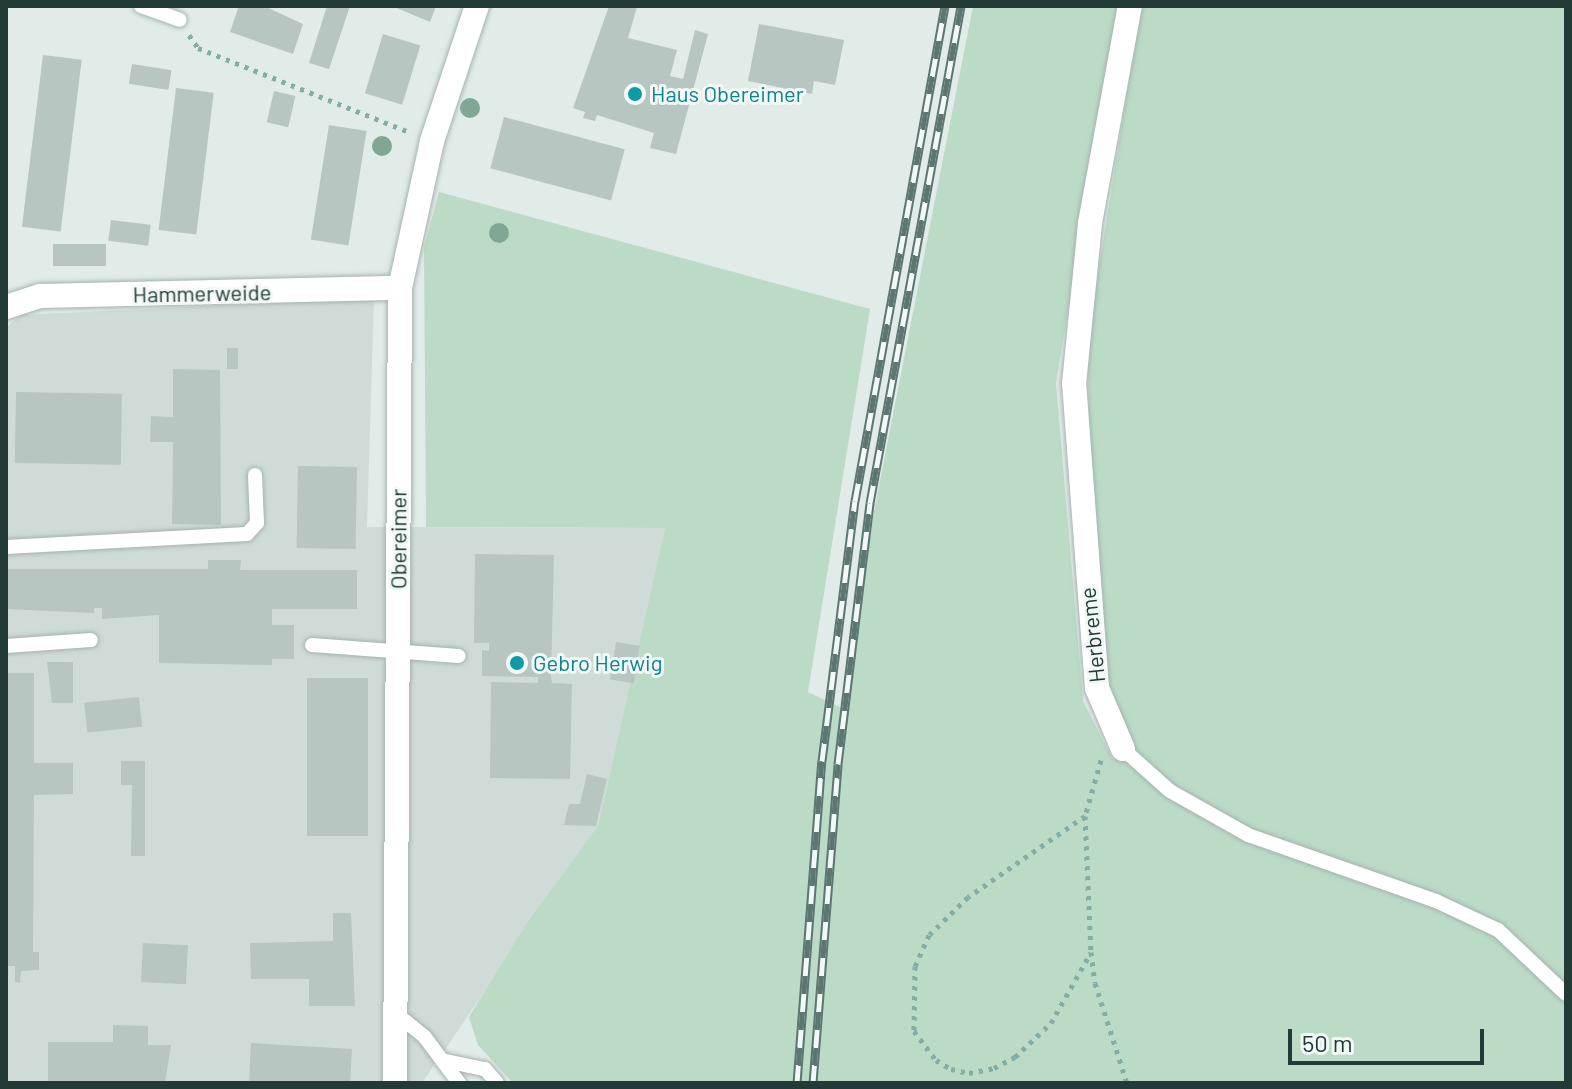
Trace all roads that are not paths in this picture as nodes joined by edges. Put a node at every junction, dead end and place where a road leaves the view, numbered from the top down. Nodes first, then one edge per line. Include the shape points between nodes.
1 (141, 6) edge
2 (477, 6) edge
3 (1130, 6) edge
4 (180, 20) road end
5 (400, 288) junction
6 (6, 307) edge
7 (255, 475) dead end
8 (6, 547) edge
9 (91, 640) dead end
10 (312, 645) dead end
11 (6, 646) edge
12 (397, 651) junction
13 (459, 656) dead end
14 (1123, 749) joint
15 (1566, 994) edge
16 (394, 1012) junction
17 (446, 1061) junction
18 (395, 1083) edge
19 (459, 1083) edge
20 (497, 1083) edge

1 - 4 lane
2 - 5 street, Obereimer via 432,141
3 - 14 street, Herbreme via 1090,223 1074,384 1085,570 1103,711
5 - 6 street, Hammerweide via 40,296
5 - 12 street, Obereimer
7 - 8 lane via 257,523 247,534
9 - 11 lane
10 - 12 lane
12 - 13 lane
12 - 16 street, Obereimer
14 - 15 lane, Herbreme via 1170,791 1248,835 1436,901 1498,930
16 - 17 lane
16 - 18 street, Obereimer
17 - 19 lane
17 - 20 lane via 485,1069

